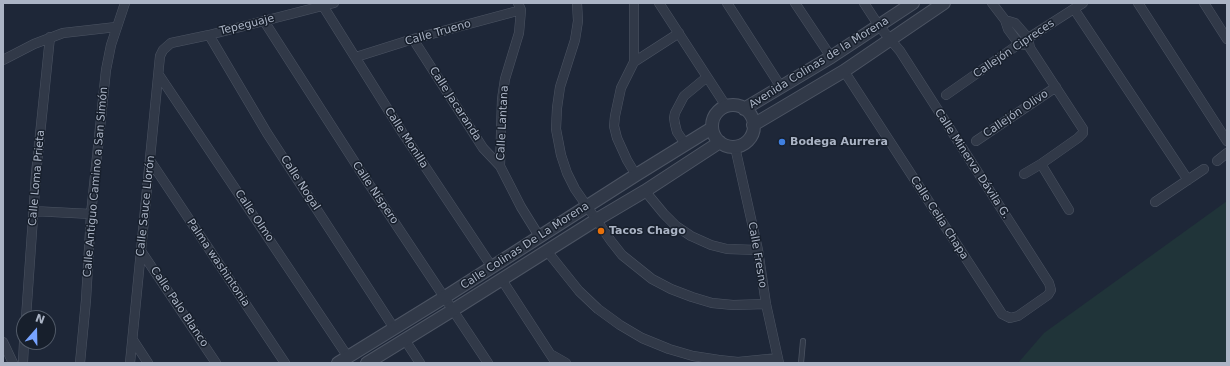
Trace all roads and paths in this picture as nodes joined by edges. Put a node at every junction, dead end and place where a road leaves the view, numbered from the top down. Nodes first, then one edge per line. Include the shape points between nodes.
1 (125, 3) edge
2 (334, 3) edge
3 (577, 3) edge
4 (634, 3) edge
5 (659, 3) edge
6 (727, 3) edge
7 (795, 3) edge
8 (864, 3) edge
9 (913, 3) edge
10 (944, 3) edge
11 (992, 3) edge
12 (1083, 3) edge
13 (1138, 3) edge
14 (1204, 3) edge
15 (323, 6) junction
16 (519, 6) edge
17 (1074, 9) junction
18 (1006, 20) junction
19 (264, 21) junction
20 (879, 26) junction
21 (116, 27) junction
22 (679, 33) junction
23 (209, 35) junction
24 (50, 37) junction
25 (1028, 38) junction
26 (414, 39) junction
27 (1227, 39) edge
28 (890, 40) junction
29 (1019, 44) junction
30 (1030, 48) junction
31 (163, 50) joint
32 (830, 57) junction
33 (356, 58) junction
34 (3, 60) edge
35 (634, 62) junction
36 (844, 71) junction
37 (159, 75) junction
38 (707, 77) junction
39 (781, 87) junction
40 (1056, 87) junction
41 (946, 95) dead end
42 (726, 106) junction
43 (744, 109) junction
44 (753, 125) junction
45 (712, 128) junction
46 (976, 141) dead end
47 (1227, 141) edge
48 (720, 142) junction
49 (686, 145) junction
50 (735, 147) junction
51 (1227, 153) edge
52 (1216, 161) dead end
53 (151, 162) junction
54 (1041, 164) junction
55 (500, 166) junction
56 (1204, 169) dead end
57 (1024, 174) dead end
58 (636, 175) junction
59 (1188, 180) junction
60 (645, 191) junction
61 (1155, 202) dead end
62 (587, 207) junction
63 (1069, 210) dead end
64 (33, 211) junction
65 (91, 214) junction
66 (596, 220) junction
67 (539, 236) junction
68 (758, 250) junction
69 (141, 251) junction
70 (547, 251) junction
71 (492, 267) junction
72 (502, 280) junction
73 (1051, 290) joint
74 (445, 297) junction
75 (766, 304) junction
76 (27, 310) edge
77 (454, 310) junction
78 (394, 328) junction
79 (133, 340) junction
80 (405, 340) junction
81 (803, 341) dead end
82 (3, 342) edge
83 (24, 350) edge
84 (554, 359) edge
85 (343, 360) edge
86 (779, 360) edge
87 (13, 363) edge
88 (23, 363) edge
89 (80, 363) edge
90 (130, 363) edge
91 (148, 363) edge
92 (216, 363) edge
93 (285, 363) edge
94 (367, 363) edge
95 (420, 363) edge
96 (488, 363) edge
97 (566, 363) edge
98 (801, 363) edge

1 - 21 street, Calle Antiguo Camino a San Simón
2 - 15 street, Tepeguaje
3 - 62 street via 575,40 560,87 556,129 567,173
4 - 35 street
5 - 22 street
6 - 39 street
7 - 32 street
8 - 20 street, Calle Minerva Dávila G.
9 - 20 street, Avenida Colinas de la Morena
10 - 28 street, Avenida Colinas de la Morena
11 - 18 street
12 - 17 street, Callejón Cipreces
13 - 47 street
14 - 27 street
15 - 19 street, Tepeguaje
15 - 33 street, Calle Monilla
16 - 26 street, Calle Trueno
16 - 55 street, Calle Lantana via 519,33 502,99
17 - 25 street, Callejón Cipreces
17 - 59 street
18 - 25 street via 1015,23
18 - 29 street via 1008,29
19 - 23 street, Tepeguaje
19 - 74 street, Calle Níspero
20 - 28 street, Calle Minerva Dávila G.
20 - 32 street, Avenida Colinas de la Morena
21 - 24 street via 69,32
21 - 65 street, Calle Antiguo Camino a San Simón via 106,70
22 - 35 street
22 - 38 street
23 - 31 street, Tepeguaje via 171,43
23 - 78 street, Calle Nogal via 267,133
24 - 34 street
24 - 64 street, Calle Loma Prieta
25 - 29 street, Callejón Cipreces
25 - 30 street
26 - 33 street, Calle Trueno
26 - 55 street, Calle Jacaranda via 483,148
28 - 36 street, Avenida Colinas de la Morena
28 - 73 street, Calle Minerva Dávila G. via 900,51 1049,283
29 - 30 street
29 - 41 street, Callejón Cipreces
30 - 40 street
31 - 37 street, Calle Sauce Llorón via 160,56
32 - 39 street, Avenida Colinas de la Morena
33 - 71 street, Calle Monilla
35 - 58 street via 621,88 614,126 617,138
36 - 44 street, Avenida Colinas de la Morena
36 - 73 street, Calle Celia Chapa via 1002,314 1010,318 1018,316 1048,295
37 - 53 street, Calle Sauce Llorón
37 - 85 street, Calle Olmo
38 - 42 street
38 - 49 street via 684,96 675,113 674,124
39 - 43 street, Avenida Colinas de la Morena
40 - 46 street, Callejón Olivo
40 - 54 street via 1083,131 1078,138
42 - 43 street
42 - 45 street via 714,117
43 - 44 street via 749,113
44 - 50 street via 750,137
45 - 48 street
45 - 49 street, Calle Colinas De La Morena
48 - 50 street
48 - 60 street, Calle Colinas De La Morena
49 - 58 street, Calle Colinas De La Morena
50 - 68 street, Calle Fresno
51 - 52 street
53 - 69 street, Calle Sauce Llorón
53 - 93 street, Palma washintonia
54 - 57 street
54 - 63 street
55 - 67 street, Calle Lantana
56 - 59 street
58 - 62 street, Calle Colinas De La Morena
59 - 61 street
60 - 66 street, Calle Colinas De La Morena
60 - 68 street via 676,226 691,236 727,249
62 - 66 street
62 - 67 street, Calle Colinas De La Morena
64 - 65 street
64 - 76 street, Calle Loma Prieta
65 - 89 street, Calle Antiguo Camino a San Simón
66 - 70 street, Calle Colinas De La Morena
66 - 75 street via 622,255 652,279 671,289 712,302 733,305
67 - 71 street, Calle Colinas De La Morena
68 - 75 street, Calle Fresno
69 - 79 street, Calle Sauce Llorón
69 - 92 street, Calle Palo Blanco
70 - 72 street, Calle Colinas De La Morena
70 - 86 street via 579,291 598,309 642,338 694,356 738,362
71 - 74 street, Calle Colinas De La Morena
72 - 77 street, Calle Colinas De La Morena
72 - 84 street
74 - 77 street, Calle Níspero
74 - 78 street, Calle Colinas De La Morena
75 - 86 street, Calle Fresno
77 - 80 street, Calle Colinas De La Morena
77 - 96 street, Calle Níspero
78 - 85 street, Calle Colinas De La Morena
79 - 90 street, Calle Sauce Llorón
79 - 91 street
80 - 94 street, Calle Colinas De La Morena
80 - 95 street
81 - 98 lane
82 - 87 street
83 - 88 street
84 - 97 street

